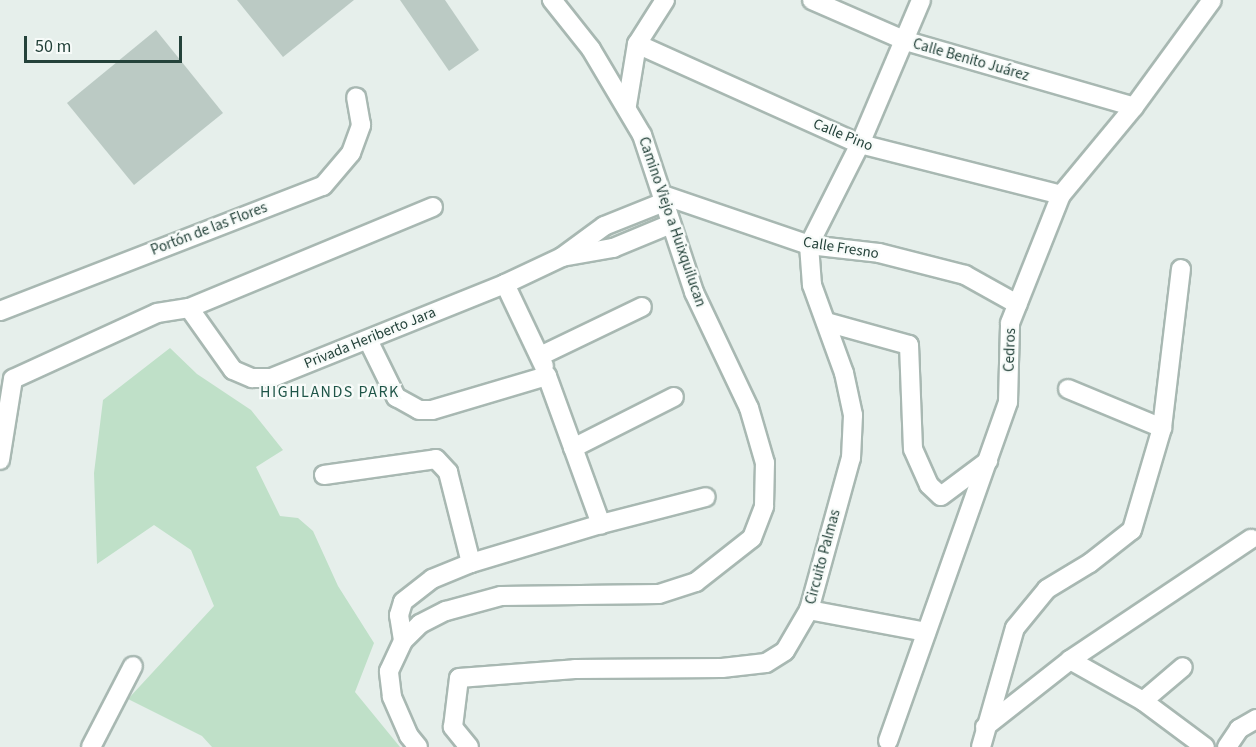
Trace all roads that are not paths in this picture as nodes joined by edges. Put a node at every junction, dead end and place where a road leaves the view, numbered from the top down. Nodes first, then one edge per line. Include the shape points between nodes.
1 (552, 0) edge
2 (812, 0) edge
3 (921, 0) edge
4 (664, 1) edge
5 (1206, 2) edge
6 (906, 41) junction
7 (637, 44) junction
8 (356, 97) dead end
9 (627, 105) junction
10 (1134, 107) junction
11 (860, 144) junction
12 (1061, 195) junction
13 (663, 198) junction
14 (433, 207) dead end
15 (671, 224) junction
16 (809, 245) junction
17 (562, 257) junction
18 (1181, 269) dead end
19 (505, 284) junction
20 (1017, 304) junction
21 (642, 307) dead end
22 (189, 308) junction
23 (0, 311) edge
24 (826, 322) junction
25 (368, 340) junction
26 (540, 356) junction
27 (547, 376) junction
28 (1068, 389) dead end
29 (674, 397) dead end
30 (1162, 428) junction
31 (573, 448) junction
32 (0, 460) edge
33 (988, 461) junction
34 (324, 475) dead end
35 (705, 497) dead end
36 (600, 524) junction
37 (1251, 539) dead end
38 (471, 563) junction
39 (809, 610) junction
40 (926, 632) junction
41 (403, 641) junction
42 (1070, 660) junction
43 (133, 666) dead end
44 (1184, 667) dead end
45 (1143, 701) junction
46 (1256, 719) edge
47 (985, 727) junction
48 (888, 741) dead end
49 (91, 747) edge
50 (418, 747) edge
51 (469, 747) edge
52 (981, 747) edge
53 (1205, 747) edge
54 (1227, 747) edge

1 - 9 street, Camino Viejo a Huixquilucan via 591,48
2 - 6 street, Calle Benito Juárez
3 - 6 street
4 - 7 street
5 - 10 street, Cedros
6 - 10 street, Calle Benito Juárez
6 - 11 street
7 - 9 street
7 - 11 street, Calle Pino
8 - 23 street, Portón de las Flores via 361,125 351,153 323,186
9 - 13 street, Camino Viejo a Huixquilucan via 655,165
10 - 12 street, Cedros
11 - 12 street, Calle Pino
11 - 16 street
12 - 20 street, Cedros
13 - 15 street, Camino Viejo a Huixquilucan
13 - 16 street, Calle Fresno
13 - 17 street, Privada Heriberto Jara via 604,226
14 - 22 street
15 - 17 street, Privada Heriberto Jara via 613,248
15 - 41 street, Camino Viejo a Huixquilucan via 694,292 749,408 765,463 764,506 752,538 696,582 659,594 501,596 446,611 420,624
16 - 20 street, Calle Fresno via 879,254 965,275
16 - 24 street, Circuito Palmas via 812,285
17 - 19 street, Privada Heriberto Jara
18 - 30 street
19 - 25 street, Privada Heriberto Jara
19 - 26 street
20 - 33 street, Cedros via 1010,323 1008,402
21 - 26 street
22 - 25 street, Privada Heriberto Jara via 233,370 252,378 271,378
22 - 32 street via 157,313 13,379
24 - 33 street via 909,345 913,449 929,485 941,496
24 - 39 street, Circuito Palmas via 844,373 853,426 851,458
25 - 27 street via 396,396 419,410 432,410
26 - 27 street
27 - 31 street
28 - 30 street
29 - 31 street
30 - 47 street via 1132,531 1047,589 1015,628
31 - 36 street
33 - 40 street, Cedros
34 - 38 street via 436,459 448,472
35 - 36 street
36 - 38 street
37 - 42 street
38 - 41 street via 432,579 403,602 399,615
39 - 40 street
39 - 51 street, Circuito Palmas via 785,651 766,663 722,668 574,669 459,678 453,726
40 - 48 street, Cedros
41 - 50 street, Camino Viejo a Huixquilucan via 389,671 392,697
42 - 45 street
42 - 47 street
43 - 49 street
44 - 45 street
45 - 53 street
46 - 54 street via 1239,729
47 - 52 street

